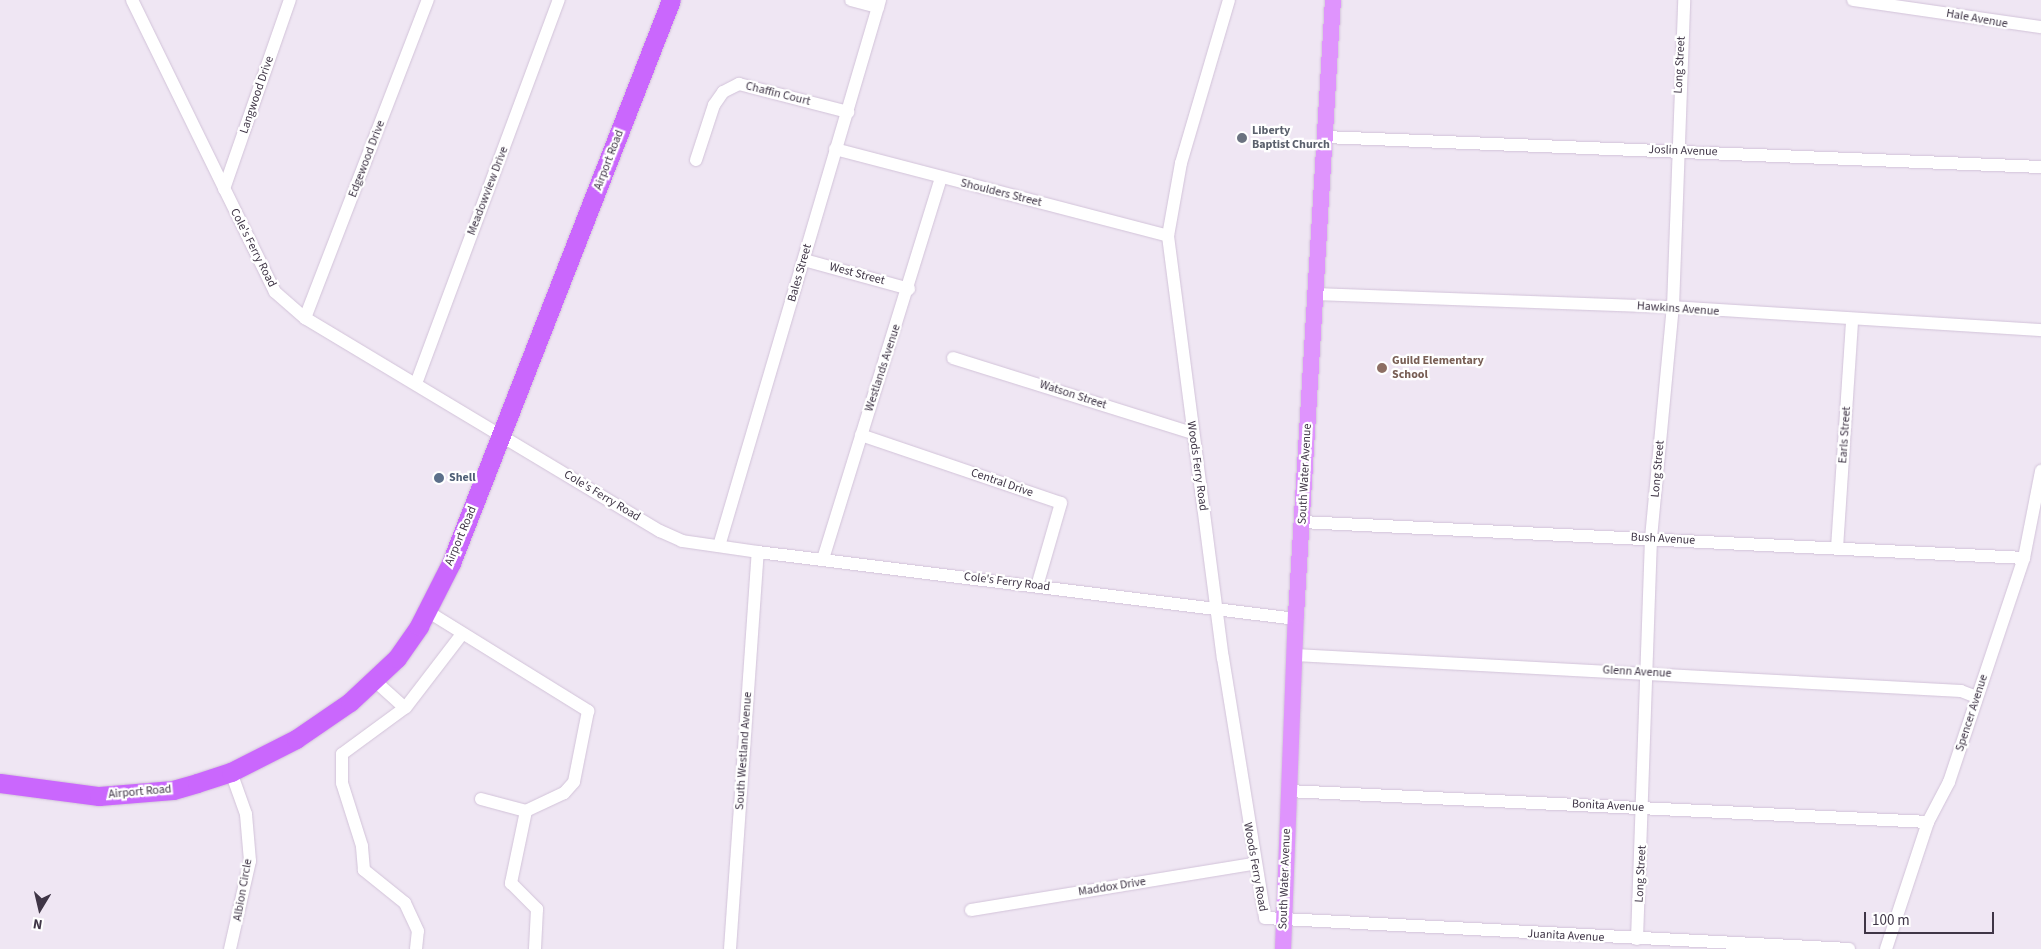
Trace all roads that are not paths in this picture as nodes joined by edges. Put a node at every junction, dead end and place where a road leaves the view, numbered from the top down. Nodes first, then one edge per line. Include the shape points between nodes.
1 (132, 0) edge
2 (290, 0) edge
3 (428, 0) edge
4 (559, 0) edge
5 (671, 0) edge
6 (851, 0) edge
7 (1229, 0) edge
8 (1333, 0) edge
9 (1684, 0) edge
10 (1853, 0) edge
11 (879, 4) edge
12 (2041, 27) edge
13 (848, 112) junction
14 (1326, 137) junction
15 (835, 148) junction
16 (1675, 150) junction
17 (696, 160) dead end
18 (2041, 167) edge
19 (941, 178) junction
20 (224, 189) junction
21 (1168, 236) junction
22 (804, 260) junction
23 (909, 289) junction
24 (1314, 294) junction
25 (1673, 307) junction
26 (305, 318) junction
27 (1852, 322) junction
28 (2041, 330) edge
29 (952, 358) dead end
30 (416, 381) junction
31 (1192, 432) junction
32 (861, 435) junction
33 (502, 436) junction
34 (2041, 471) edge
35 (1302, 522) junction
36 (1651, 538) junction
37 (719, 546) junction
38 (1837, 548) junction
39 (758, 552) junction
40 (2024, 558) junction
41 (823, 559) junction
42 (1037, 586) junction
43 (1216, 607) junction
44 (427, 611) junction
45 (1296, 619) junction
46 (462, 634) junction
47 (1294, 655) junction
48 (1646, 672) junction
49 (375, 681) junction
50 (1978, 697) junction
51 (405, 708) junction
52 (231, 772) junction
53 (0, 782) edge
54 (1288, 791) junction
55 (481, 800) dead end
56 (1644, 808) junction
57 (526, 811) junction
58 (1928, 822) junction
59 (1253, 864) junction
60 (971, 910) dead end
61 (1282, 922) junction
62 (1638, 939) junction
63 (1749, 947) edge
64 (230, 949) edge
65 (416, 949) edge
66 (535, 949) edge
67 (730, 949) edge
68 (1283, 949) edge
69 (1849, 949) edge
70 (1886, 949) edge

1 - 20 street, Cole's Ferry Road
2 - 20 street, Langwood Drive
3 - 26 street, Edgewood Drive
4 - 30 street, Meadowview Drive
5 - 33 highway, Airport Road
6 - 11 street
7 - 21 street, Woods Ferry Road via 1181,163
8 - 14 main road, South Water Avenue
9 - 16 street, Long Street
10 - 12 street, Hale Avenue
11 - 13 street, Bales Street
13 - 15 street, Bales Street
13 - 17 street, Chaffin Court via 739,84 723,92 714,106
14 - 16 street, Joslin Avenue
14 - 24 main road, South Water Avenue
15 - 19 street, Shoulders Street
15 - 22 street, Bales Street
16 - 18 street, Joslin Avenue
16 - 25 street, Long Street
19 - 21 street, Shoulders Street
19 - 23 street, Westlands Avenue
20 - 26 street, Cole's Ferry Road via 275,292
21 - 31 street, Woods Ferry Road
22 - 23 street, West Street
22 - 37 street, Bales Street
23 - 32 street, Westlands Avenue
24 - 25 street, Hawkins Avenue
24 - 35 main road, South Water Avenue
25 - 27 street, Hawkins Avenue
25 - 36 street, Long Street
26 - 30 street, Cole's Ferry Road
27 - 28 street, Hawkins Avenue
27 - 38 street, Earls Street
29 - 31 street, Watson Street
30 - 33 street, Cole's Ferry Road
31 - 43 street, Woods Ferry Road
32 - 41 street, Westlands Avenue
32 - 42 street, Central Drive via 1061,503
33 - 37 street, Cole's Ferry Road via 660,531 682,540
33 - 44 highway, Airport Road
34 - 40 street, Spencer Avenue
35 - 36 street, Bush Avenue
35 - 45 main road, South Water Avenue
36 - 38 street, Bush Avenue
36 - 48 street, Long Street
37 - 39 street, Cole's Ferry Road
38 - 40 street, Bush Avenue
39 - 41 street, Cole's Ferry Road
39 - 67 street, South Westland Avenue
40 - 50 street, Spencer Avenue
41 - 42 street, Cole's Ferry Road
42 - 43 street, Cole's Ferry Road
43 - 45 street, Cole's Ferry Road
43 - 59 street, Woods Ferry Road
44 - 46 street
44 - 49 highway, Airport Road via 397,658
45 - 47 main road, South Water Avenue
46 - 51 street
46 - 57 street via 588,711 574,782 564,793
47 - 48 street, Glenn Avenue
47 - 54 main road, South Water Avenue
48 - 50 street, Glenn Avenue via 1961,691
48 - 56 street, Long Street
49 - 51 street
49 - 52 highway, Airport Road via 296,739
50 - 58 street, Spencer Avenue via 1949,782
51 - 65 street via 342,754 342,783 362,846 364,870 405,903 418,931
52 - 53 highway, Airport Road via 173,790 136,794 66,794
52 - 64 street, Albion Circle via 246,814 250,861
54 - 56 street, Bonita Avenue
54 - 61 main road, South Water Avenue
55 - 57 street
56 - 58 street, Bonita Avenue
56 - 62 street, Long Street
57 - 66 street via 511,883 537,909
58 - 70 street, Spencer Avenue
59 - 60 street, Maddox Drive
59 - 61 street, Woods Ferry Road via 1261,912 1265,918
61 - 62 street, Juanita Avenue
61 - 68 main road, South Water Avenue
62 - 63 street, Juanita Avenue
63 - 69 street, Juanita Avenue

